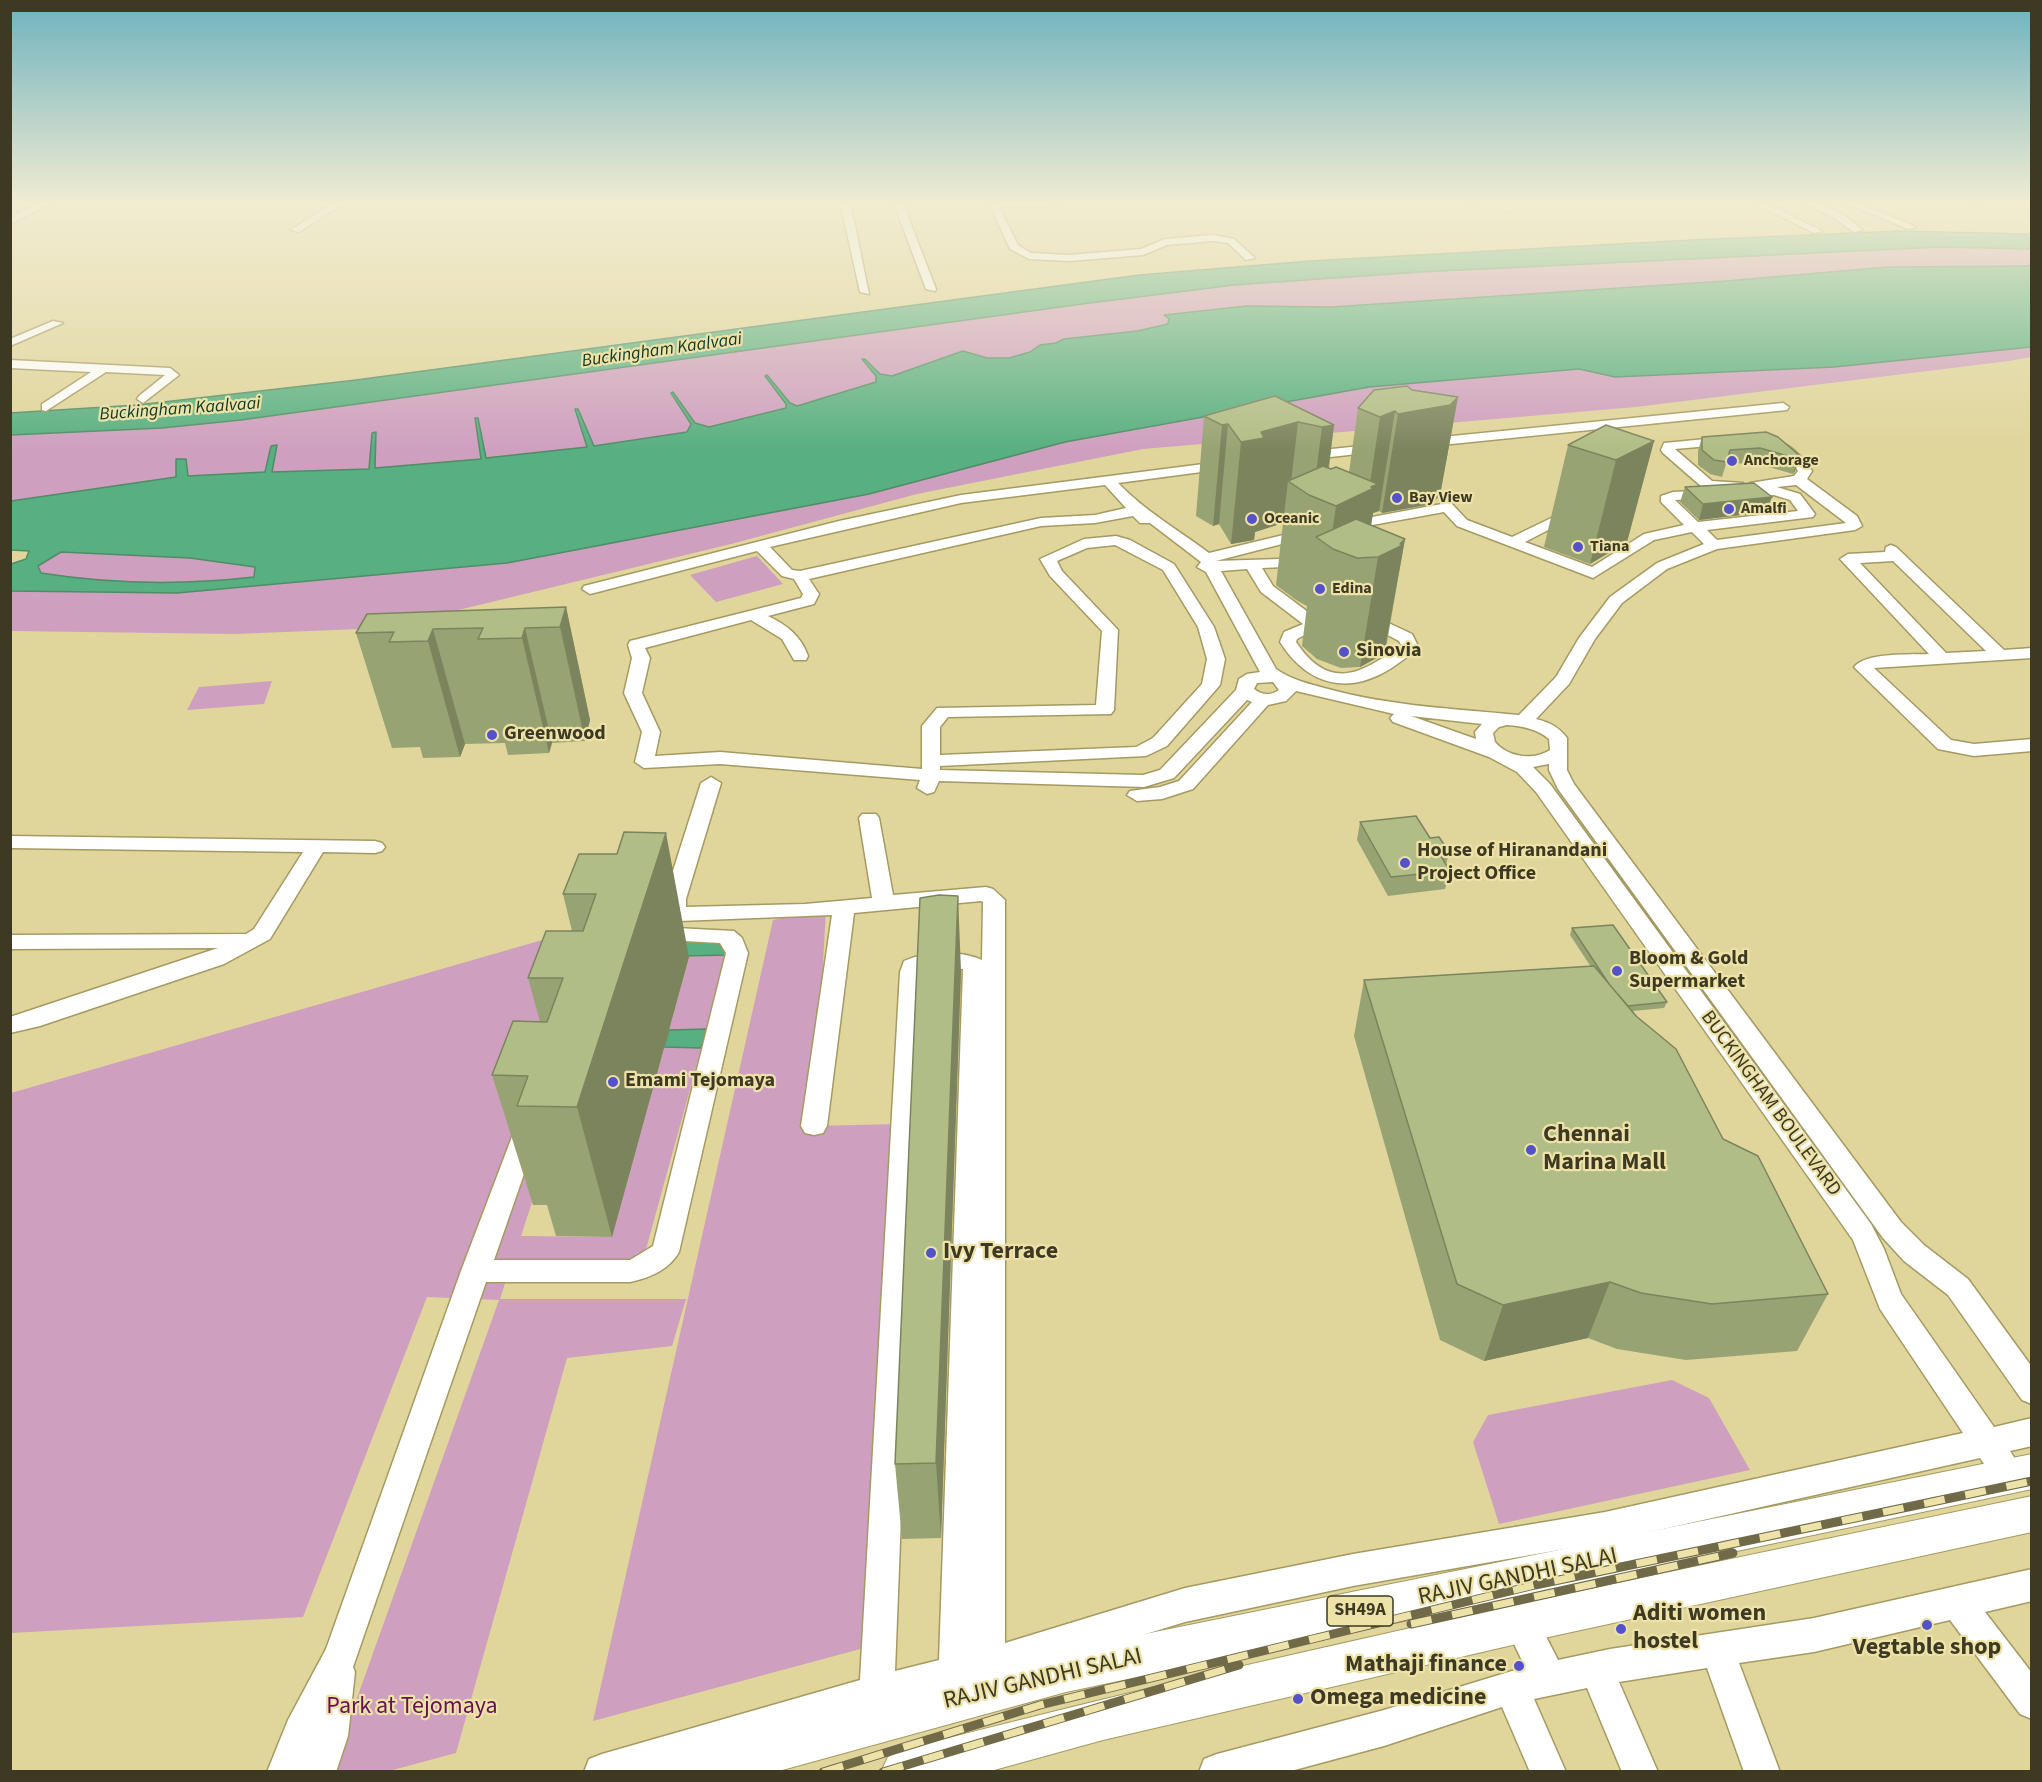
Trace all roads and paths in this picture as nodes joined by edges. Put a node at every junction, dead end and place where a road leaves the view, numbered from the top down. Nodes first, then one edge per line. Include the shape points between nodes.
1 (864, 284) edge
2 (929, 284) edge
3 (931, 289) dead end
4 (866, 291) dead end
5 (57, 322) dead end
6 (10, 343) edge
7 (10, 364) edge
8 (105, 368) junction
9 (143, 399) dead end
10 (1783, 406) dead end
11 (46, 407) dead end
12 (1743, 440) edge
13 (1764, 440) edge
14 (1284, 458) edge
15 (1237, 464) edge
16 (1107, 479) junction
17 (1799, 480) junction
18 (1757, 489) junction
19 (1141, 513) junction
20 (1589, 513) edge
21 (1695, 527) junction
22 (1629, 529) edge
23 (1649, 537) junction
24 (1513, 542) junction
25 (1714, 545) junction
26 (765, 550) dead end
27 (1206, 564) junction
28 (1252, 564) junction
29 (1327, 565) edge
30 (800, 576) junction
31 (590, 589) dead end
32 (753, 615) junction
33 (1314, 625) junction
34 (2031, 653) edge
35 (1999, 654) junction
36 (800, 656) dead end
37 (1942, 658) junction
38 (1276, 678) junction
39 (1245, 687) junction
40 (1270, 699) junction
41 (1519, 721) junction
42 (1214, 722) junction
43 (1237, 731) junction
44 (2031, 745) edge
45 (1559, 752) junction
46 (1498, 754) junction
47 (930, 774) junction
48 (711, 783) dead end
49 (869, 818) dead end
50 (10, 842) edge
51 (316, 847) junction
52 (375, 847) dead end
53 (884, 903) junction
54 (844, 908) junction
55 (631, 934) edge
56 (250, 941) junction
57 (10, 942) edge
58 (1715, 989) junction
59 (1690, 992) junction
60 (10, 1025) edge
61 (536, 1104) edge
62 (814, 1126) dead end
63 (1902, 1241) junction
64 (1870, 1245) junction
65 (475, 1271) junction
66 (2031, 1391) edge
67 (2031, 1432) edge
68 (1986, 1441) junction
69 (2021, 1474) edge
70 (2031, 1514) edge
71 (2031, 1584) edge
72 (1957, 1604) junction
73 (1521, 1623) junction
74 (1717, 1650) junction
75 (340, 1657) junction
76 (1596, 1669) junction
77 (977, 1676) junction
78 (1549, 1679) junction
79 (1511, 1687) junction
80 (877, 1692) junction
81 (2031, 1702) edge
82 (1239, 1769) edge
83 (285, 1772) edge
84 (318, 1772) edge
85 (602, 1772) edge
86 (693, 1772) edge
87 (903, 1772) edge
88 (1548, 1772) edge
89 (1641, 1772) edge
90 (1762, 1772) edge

1 - 4 street
2 - 3 street
5 - 6 street
7 - 8 street
8 - 9 street via 173,375
8 - 11 street
10 - 14 street
12 - 18 street via 1676,445 1668,450 1707,484
13 - 17 street via 1798,460 1805,471
15 - 16 street
16 - 19 street
16 - 31 street via 961,499 839,525
17 - 18 street
17 - 25 street via 1852,519 1855,526
18 - 21 street via 1667,498
18 - 21 street via 1789,494 1808,514
19 - 27 street via 1157,534
19 - 30 street via 1041,522
20 - 24 street via 1579,508
21 - 23 street
21 - 25 street
22 - 23 street
23 - 24 street via 1593,573
24 - 27 street via 1462,523 1447,507 1242,548
25 - 41 street via 1671,560 1616,600 1587,638 1563,680
26 - 30 street via 787,573
27 - 28 street
27 - 38 street via 1264,666
27 - 39 street via 1244,654
28 - 29 street via 1303,561
28 - 33 street via 1267,590
30 - 32 street via 811,594 808,601
32 - 36 street via 787,634 797,644
32 - 47 street via 636,645 641,658 633,693 651,732 644,762 686,761 712,772
33 - 33 street via 1288,639 1295,654 1325,675 1359,678 1410,646 1406,638 1356,605
34 - 35 street
35 - 37 street
35 - 37 street via 1894,553 1848,559
37 - 44 street via 1875,662 1863,667 1945,745 1974,750
38 - 39 street, BUCKINGHAM BOULEVARD via 1259,676
38 - 40 street via 1288,690
38 - 41 street, BUCKINGHAM BOULEVARD via 1320,692 1388,705
39 - 40 street, BUCKINGHAM BOULEVARD
39 - 42 street
40 - 43 street
40 - 46 street, BUCKINGHAM BOULEVARD via 1324,700 1376,711
41 - 45 street, BUCKINGHAM BOULEVARD via 1541,726 1555,735
41 - 46 street via 1493,723 1484,732 1484,741
42 - 43 street
42 - 47 street via 1167,774 1157,779 1131,783
43 - 47 street via 1186,785 1162,793 1082,795
45 - 46 street, BUCKINGHAM BOULEVARD via 1549,759 1532,762
45 - 58 street, BUCKINGHAM BOULEVARD via 1558,770 1564,785
46 - 59 street, BUCKINGHAM BOULEVARD via 1538,780
47 - 47 street via 1139,752 1160,742 1211,685 1216,659 1206,627 1169,567 1116,540 1084,544 1048,558 1055,573 1110,630 1106,710 943,712 931,726
48 - 54 street via 675,899 675,912 692,916
49 - 53 street
50 - 51 street
51 - 52 street
51 - 56 street via 262,934
53 - 54 street
53 - 77 street via 982,894 992,897 995,904
54 - 62 street
55 - 65 street via 726,936 735,943 737,953 665,1252 643,1268 630,1271
56 - 57 street
56 - 60 street via 216,959
58 - 59 street
58 - 63 street, BUCKINGHAM BOULEVARD
59 - 64 street, BUCKINGHAM BOULEVARD
61 - 65 street
63 - 64 street
63 - 66 street, BUCKINGHAM BOULEVARD via 1958,1287
64 - 68 street, BUCKINGHAM BOULEVARD via 1890,1301
65 - 75 street
67 - 68 street
68 - 69 street, BUCKINGHAM BOULEVARD
68 - 77 street via 1605,1527 1353,1570 1185,1605
69 - 77 main road, RAJIV GANDHI SALAI / SH49A via 1066,1671
70 - 73 main road, SH49A
71 - 72 street
72 - 74 street via 1814,1635
72 - 81 street
73 - 78 street
73 - 87 main road, SH49A via 1103,1719
74 - 76 street
74 - 90 street
75 - 83 street
75 - 84 street via 330,1736
76 - 78 street
76 - 89 street
77 - 80 street
77 - 80 street via 974,964 920,962 912,966 911,972
77 - 86 main road, RAJIV GANDHI SALAI / SH49A
78 - 79 street
79 - 82 street
79 - 88 street
80 - 85 street

